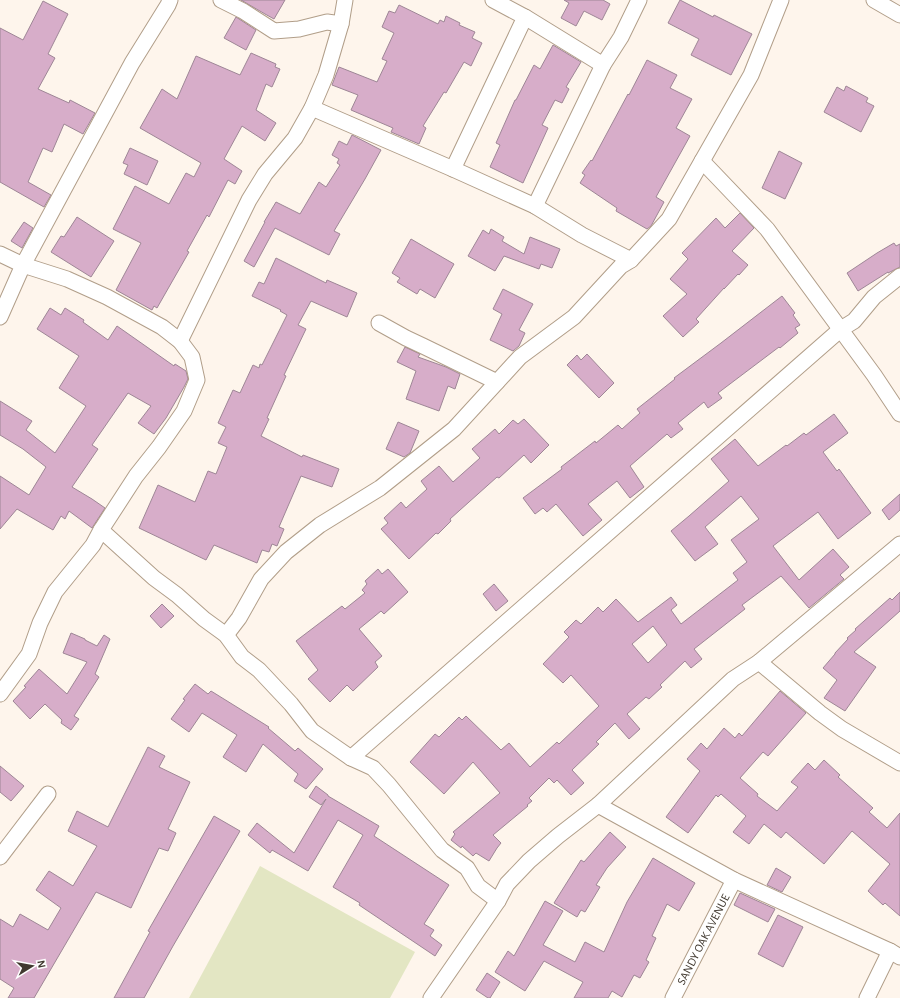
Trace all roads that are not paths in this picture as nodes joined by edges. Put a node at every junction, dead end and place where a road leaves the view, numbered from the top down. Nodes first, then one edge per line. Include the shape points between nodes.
1 (170, 0) edge
2 (221, 0) edge
3 (345, 0) edge
4 (493, 0) edge
5 (640, 0) edge
6 (781, 0) edge
7 (874, 0) edge
8 (900, 15) edge
9 (525, 17) junction
10 (341, 24) junction
11 (603, 65) junction
12 (312, 108) junction
13 (702, 160) junction
14 (453, 169) junction
15 (536, 206) junction
16 (0, 254) edge
17 (631, 260) junction
18 (23, 265) junction
19 (900, 276) edge
20 (0, 317) edge
21 (379, 322) dead end
22 (841, 329) junction
23 (180, 341) junction
24 (497, 382) junction
25 (900, 414) edge
26 (101, 530) junction
27 (900, 544) edge
28 (226, 635) junction
29 (759, 662) junction
30 (0, 694) edge
31 (351, 758) junction
32 (900, 763) edge
33 (48, 794) dead end
34 (598, 805) junction
35 (0, 857) edge
36 (734, 880) junction
37 (498, 901) junction
38 (895, 954) edge
39 (431, 998) edge
40 (673, 998) edge
41 (867, 998) edge

1 - 18 street via 132,63
2 - 10 street via 274,31 299,29 327,22
3 - 10 street
4 - 9 street
5 - 11 street
6 - 13 street via 751,75
7 - 8 street
9 - 11 street
9 - 14 street
10 - 12 street via 326,75
11 - 15 street
12 - 14 street
12 - 23 street via 295,138 265,174 249,200
13 - 17 street via 669,219
13 - 22 street via 767,229
14 - 15 street
15 - 17 street via 582,235
16 - 18 street
17 - 24 street via 621,266 574,317 520,357
18 - 20 street
18 - 23 street via 107,297 162,327
19 - 22 street via 874,298 854,321
21 - 24 street via 406,338
22 - 25 street
22 - 31 street
23 - 26 street via 192,357 197,380 184,411 136,476
24 - 28 street via 454,429 380,488 320,525 286,552 261,579 239,618
26 - 28 street via 154,578
26 - 30 street via 93,546 56,592 40,623 29,654
27 - 29 street
28 - 31 street via 242,657 259,670 312,731
29 - 32 street via 825,717
29 - 34 street via 733,679
31 - 37 street via 373,768 442,850 467,868 478,886
33 - 35 street
34 - 36 street
34 - 37 street via 529,861 507,884
36 - 38 street
36 - 40 street, SANDY OAK AVENUE
37 - 39 street
38 - 41 street

